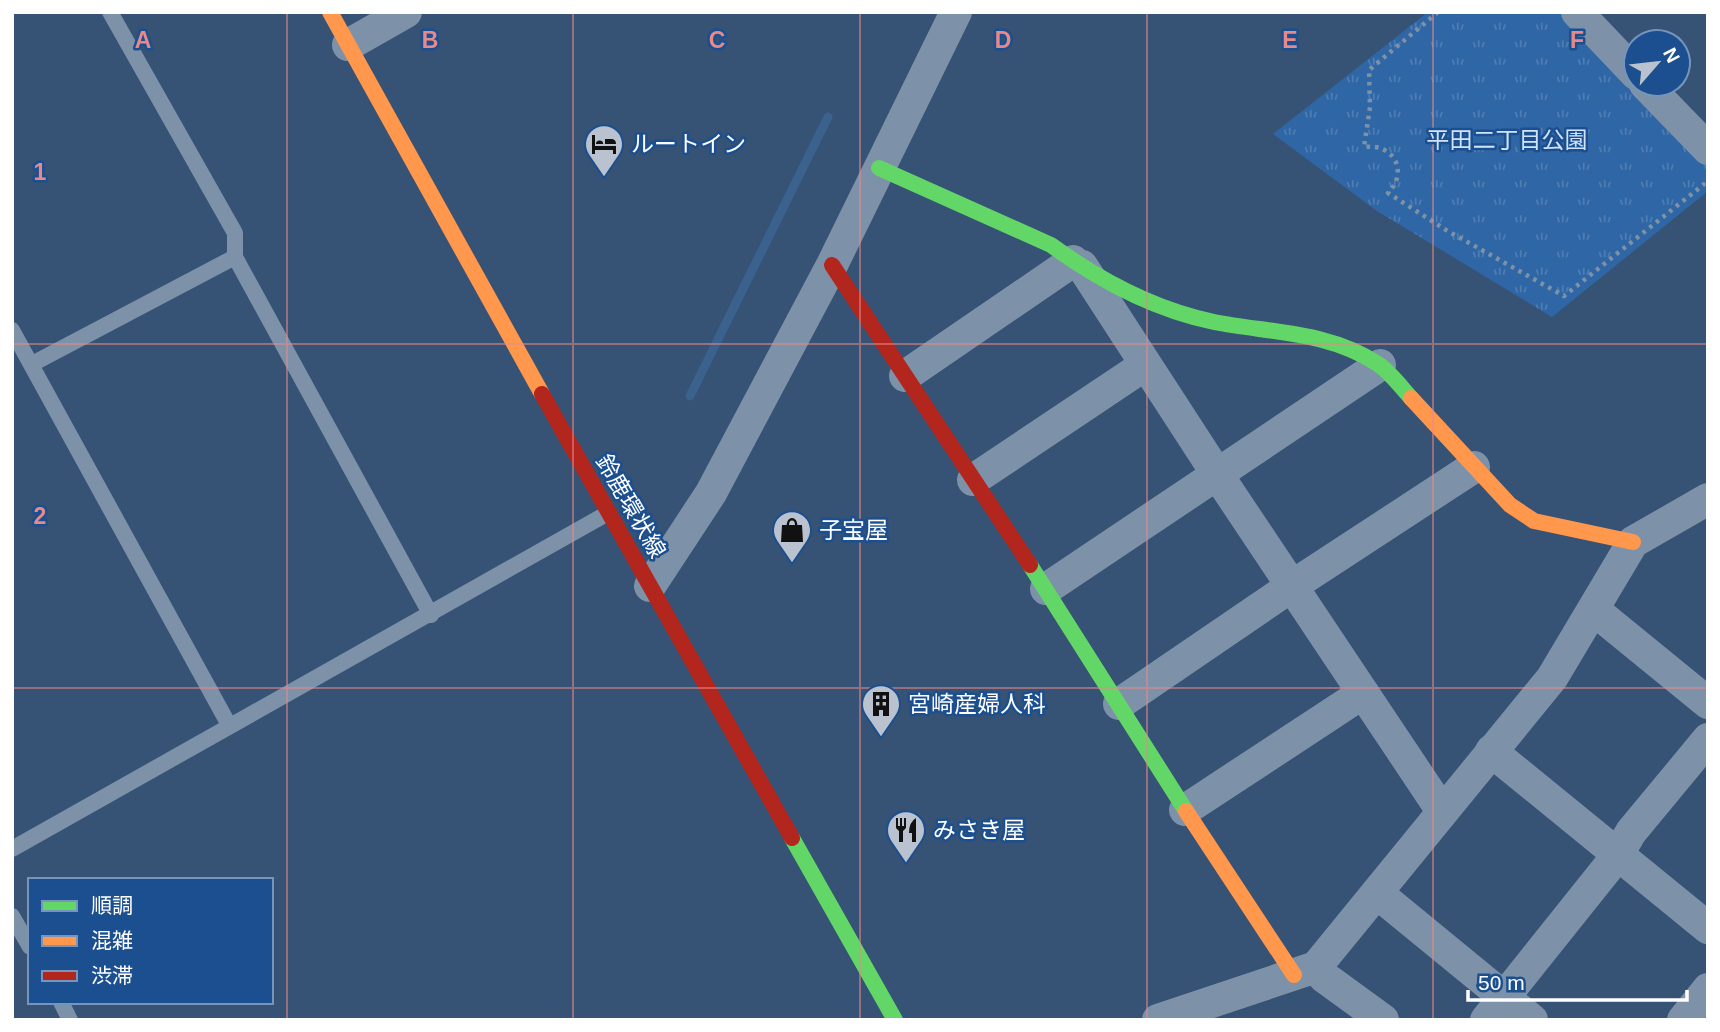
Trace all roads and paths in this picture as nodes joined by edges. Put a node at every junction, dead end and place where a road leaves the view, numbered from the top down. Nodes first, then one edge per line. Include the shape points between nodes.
1 (110, 12) edge
2 (330, 12) edge
3 (405, 12) edge
4 (956, 12) edge
5 (1438, 12) edge
6 (1577, 12) edge
7 (348, 45) junction
8 (1622, 59) edge
9 (1659, 98) edge
10 (1708, 149) edge
11 (878, 167) junction
12 (1708, 181) edge
13 (235, 257) junction
14 (1077, 263) junction
15 (832, 265) junction
16 (12, 330) edge
17 (32, 364) junction
18 (1145, 365) junction
19 (1380, 365) junction
20 (905, 376) junction
21 (1474, 467) junction
22 (1217, 474) junction
23 (973, 480) junction
24 (1708, 499) edge
25 (608, 513) junction
26 (1633, 542) junction
27 (650, 586) junction
28 (1292, 586) junction
29 (1046, 589) junction
30 (1594, 610) junction
31 (431, 615) junction
32 (1363, 693) junction
33 (1708, 703) edge
34 (1119, 704) junction
35 (229, 725) junction
36 (1708, 739) edge
37 (1491, 751) junction
38 (1185, 810) junction
39 (1442, 811) junction
40 (12, 849) edge
41 (1617, 856) junction
42 (1377, 893) junction
43 (12, 916) edge
44 (1708, 928) edge
45 (28, 944) edge
46 (1305, 971) junction
47 (1708, 989) edge
48 (62, 1004) edge
49 (1495, 1008) edge
50 (70, 1020) edge
51 (895, 1020) edge
52 (1158, 1020) edge
53 (1382, 1020) edge
54 (1532, 1020) edge
55 (1683, 1020) edge

1 - 13 lane via 235,233
2 - 7 street, 鈴鹿環状線
3 - 7 street
4 - 11 street
5 - 12 path via 1369,70 1364,148 1381,147 1390,153 1398,176 1388,193 1446,230 1564,296
6 - 8 street
7 - 25 street, 鈴鹿環状線
9 - 10 street
11 - 14 street via 1051,245
11 - 15 street
13 - 17 lane
13 - 31 lane
14 - 18 street
14 - 19 street via 1159,307 1213,321 1317,337
14 - 20 street
15 - 20 street
15 - 27 street via 711,493
16 - 17 lane
17 - 35 lane
18 - 22 street
18 - 23 street
19 - 21 street
19 - 22 street
20 - 23 street
21 - 26 street via 1510,505 1534,522
21 - 28 street
22 - 28 street
22 - 29 street
23 - 29 street
24 - 26 street
25 - 27 street, 鈴鹿環状線
25 - 31 lane
26 - 30 street
27 - 51 street, 鈴鹿環状線
28 - 32 street
28 - 34 street
29 - 34 street
30 - 33 street
30 - 37 street via 1552,678
31 - 35 lane
32 - 38 street
32 - 39 street
34 - 38 street
35 - 40 lane
36 - 41 street via 1631,832
37 - 39 street
37 - 41 street
38 - 46 street
39 - 42 street
41 - 44 street
41 - 49 street
42 - 46 street
42 - 49 street
43 - 45 lane
46 - 52 street
46 - 53 street via 1324,977
47 - 55 street
48 - 50 lane
49 - 54 street

